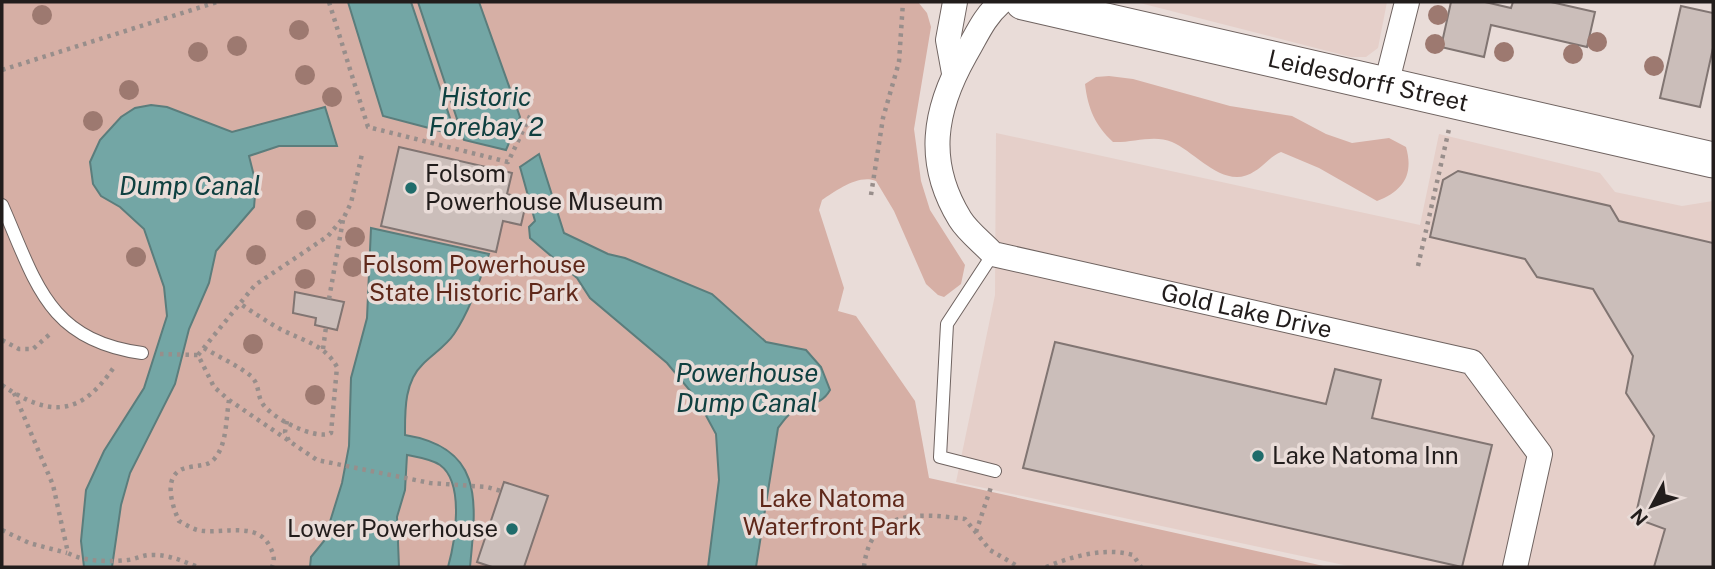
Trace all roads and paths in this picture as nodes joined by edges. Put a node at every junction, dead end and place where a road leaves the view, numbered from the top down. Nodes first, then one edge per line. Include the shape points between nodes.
1 (217, 2) edge
2 (330, 2) edge
3 (903, 2) edge
4 (955, 2) edge
5 (1001, 2) edge
6 (1023, 2) edge
7 (1407, 2) edge
8 (2, 70) edge
9 (954, 73) junction
10 (1386, 85) junction
11 (1454, 101) junction
12 (531, 114) dead end
13 (362, 154) dead end
14 (1713, 160) edge
15 (871, 195) dead end
16 (2, 205) edge
17 (344, 217) junction
18 (993, 254) junction
19 (1418, 267) dead end
20 (329, 299) dead end
21 (239, 303) junction
22 (57, 317) junction
23 (326, 327) dead end
24 (2, 340) edge
25 (204, 348) junction
26 (323, 350) junction
27 (123, 351) junction
28 (142, 354) joint
29 (198, 355) junction
30 (2, 385) edge
31 (14, 393) junction
32 (229, 400) junction
33 (287, 421) junction
34 (290, 442) junction
35 (994, 477) joint
36 (500, 491) dead end
37 (2, 530) edge
38 (976, 533) junction
39 (68, 553) junction
40 (198, 567) edge
41 (272, 567) edge
42 (864, 567) edge
43 (1019, 567) edge
44 (1046, 567) edge
45 (1141, 567) edge
46 (1515, 567) edge

1 - 8 path
2 - 12 path via 368,127 508,162
3 - 15 path via 899,62 883,118
4 - 9 street via 948,40
5 - 9 street via 982,22
6 - 10 street, Leidesdorff Street
7 - 10 street
9 - 18 street via 936,131 941,177 960,220
10 - 11 street, Leidesdorff Street
11 - 14 street, Leidesdorff Street
11 - 19 path
13 - 17 path
16 - 22 lane
17 - 20 path
17 - 21 path via 328,236 255,285
18 - 35 lane via 947,324 940,457
18 - 46 street, Gold Lake Drive via 1472,362 1540,454
21 - 25 path
21 - 26 path
22 - 24 path via 47,339 33,349 19,349
22 - 27 lane via 93,341
23 - 26 path
25 - 29 path
25 - 33 path via 253,378 261,402
26 - 33 path via 337,367 331,433 314,436
27 - 28 lane
27 - 31 path via 83,402 67,409
28 - 29 path
29 - 32 path via 214,387
30 - 31 path
31 - 39 path via 53,485
32 - 34 path
32 - 41 path via 217,456 209,464 177,473 169,490 172,505 179,521 202,532 234,529 268,541 274,554
33 - 34 path via 285,432
34 - 36 path via 317,460 430,483
35 - 38 path
37 - 39 path
38 - 42 path via 965,519 905,516 874,533
38 - 43 path via 990,550
39 - 40 path via 87,559 174,557
44 - 45 path via 1117,551 1133,555

